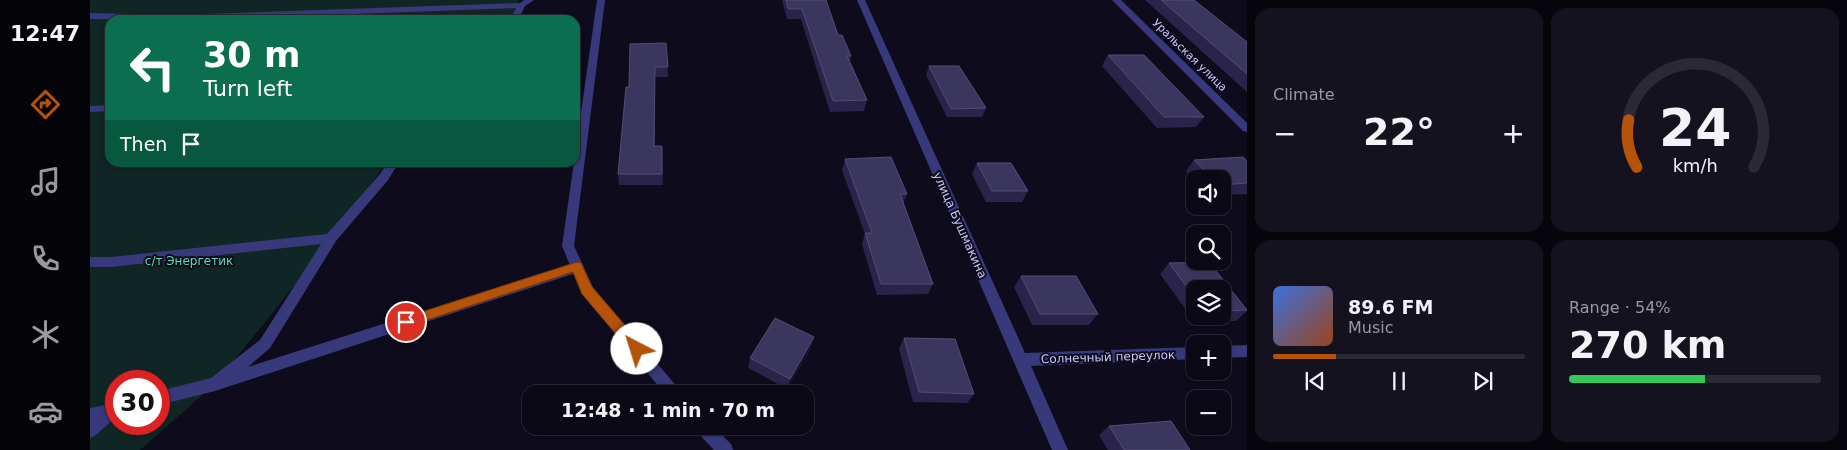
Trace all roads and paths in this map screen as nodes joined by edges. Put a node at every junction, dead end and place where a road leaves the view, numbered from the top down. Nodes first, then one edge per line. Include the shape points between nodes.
1 (601, 0) edge
2 (860, 0) edge
3 (1116, 0) edge
4 (526, 3) edge
5 (245, 15) edge
6 (518, 15) edge
7 (90, 16) edge
8 (105, 16) edge
9 (105, 108) edge
10 (90, 109) edge
11 (1247, 128) edge
12 (580, 157) edge
13 (390, 167) edge
14 (579, 167) edge
15 (330, 238) junction
16 (90, 262) edge
17 (577, 267) junction
18 (1247, 351) edge
19 (1231, 352) edge
20 (1186, 353) edge
21 (1021, 360) junction
22 (216, 384) junction
23 (666, 385) edge
24 (170, 395) edge
25 (105, 412) edge
26 (90, 415) edge
27 (105, 418) edge
28 (90, 430) edge
29 (711, 435) edge
30 (725, 450) edge
31 (1060, 450) edge

1 - 12 street
2 - 21 street, улица Бушмакина
3 - 11 street, Уральская улица
4 - 5 street
4 - 6 street
7 - 8 street
9 - 10 street
13 - 15 street
14 - 17 street via 568,246
15 - 16 street
15 - 22 street via 265,344
17 - 22 street
17 - 23 street via 587,290
18 - 19 street
20 - 21 street, Солнечный переулок
21 - 31 street, улица Бушмакина
22 - 24 street
25 - 26 street
27 - 28 street
29 - 30 street

